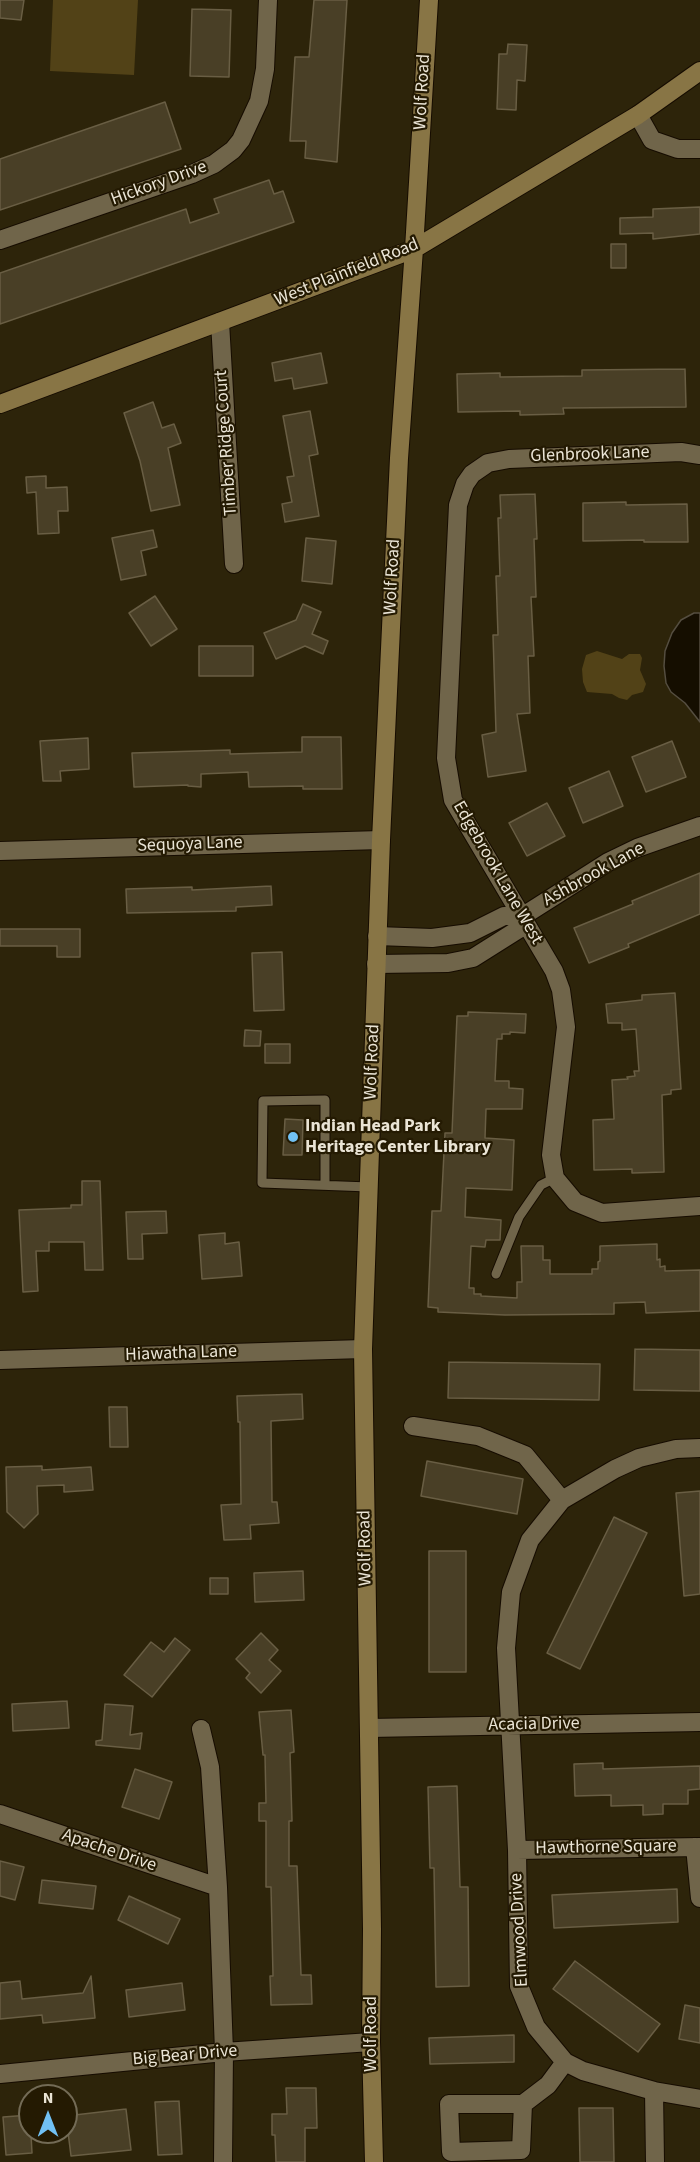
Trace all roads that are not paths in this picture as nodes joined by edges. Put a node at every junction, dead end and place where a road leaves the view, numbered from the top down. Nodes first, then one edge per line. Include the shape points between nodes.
1 (268, 0) edge
2 (429, 0) edge
3 (700, 71) edge
4 (638, 115) junction
5 (700, 149) edge
6 (0, 240) edge
7 (414, 249) junction
8 (219, 322) junction
9 (0, 404) edge
10 (700, 455) edge
11 (480, 467) joint
12 (234, 564) dead end
13 (700, 826) edge
14 (381, 840) junction
15 (0, 850) edge
16 (523, 916) junction
17 (377, 936) junction
18 (376, 964) junction
19 (555, 1178) junction
20 (325, 1185) junction
21 (369, 1187) junction
22 (700, 1206) edge
23 (496, 1274) dead end
24 (363, 1349) junction
25 (0, 1360) edge
26 (413, 1426) dead end
27 (700, 1448) edge
28 (562, 1500) junction
29 (700, 1722) edge
30 (511, 1726) junction
31 (369, 1728) junction
32 (201, 1729) dead end
33 (0, 1814) edge
34 (698, 1847) edge
35 (517, 1850) junction
36 (218, 1887) junction
37 (700, 1898) edge
38 (371, 2042) junction
39 (224, 2052) junction
40 (565, 2062) junction
41 (0, 2074) edge
42 (654, 2091) junction
43 (700, 2099) edge
44 (523, 2104) junction
45 (223, 2162) edge
46 (374, 2162) edge
47 (656, 2162) edge

1 - 6 street, Hickory Drive via 260,101 233,150 192,174
2 - 7 street, Wolf Road
3 - 4 street, West Plainfield Road
4 - 5 street via 652,140 678,149
4 - 7 street, West Plainfield Road
7 - 8 street, West Plainfield Road
7 - 14 street, Wolf Road via 399,458
8 - 9 street, West Plainfield Road
8 - 12 street, Timber Ridge Court
10 - 11 street, Glenbrook Lane via 681,452 509,459
11 - 16 street, Edgebrook Lane West via 465,484 458,506 446,758 453,800
13 - 16 street, Ashbrook Lane via 608,862
14 - 15 street, Sequoya Lane
14 - 17 street, Wolf Road
16 - 17 street, Ashbrook Lane via 504,916 470,933 432,938
16 - 18 street, Ashbrook Lane via 519,929 473,958 448,963
16 - 19 street, Edgebrook Lane West via 554,971 564,1005 566,1027 551,1155
17 - 18 street, Wolf Road
18 - 21 street, Wolf Road
19 - 22 street via 574,1202 602,1213
19 - 23 lane via 541,1185 519,1217
20 - 20 lane via 325,1100 263,1101 262,1183
20 - 21 lane
21 - 24 street, Wolf Road
24 - 25 street, Hiawatha Lane
24 - 31 street, Wolf Road
26 - 28 street via 478,1436 525,1455
27 - 28 street via 639,1458
28 - 30 street, Elmwood Drive via 530,1540 511,1592 506,1648
29 - 30 street, Acacia Drive
30 - 31 street, Acacia Drive
30 - 35 street, Elmwood Drive
31 - 38 street, Wolf Road
32 - 36 street via 210,1767
33 - 36 street, Apache Drive
34 - 35 street, Hawthorne Square
34 - 37 street, Hawthorne Square
35 - 40 street, Elmwood Drive via 519,1986 536,2026
36 - 39 street
38 - 39 street, Big Bear Drive
38 - 46 street, Wolf Road
39 - 41 street, Big Bear Drive
39 - 45 street
40 - 42 street, Elmwood Drive
40 - 44 street via 548,2085
42 - 43 street, Elmwood Drive
42 - 47 street
44 - 44 street via 521,2150 451,2152 449,2104

